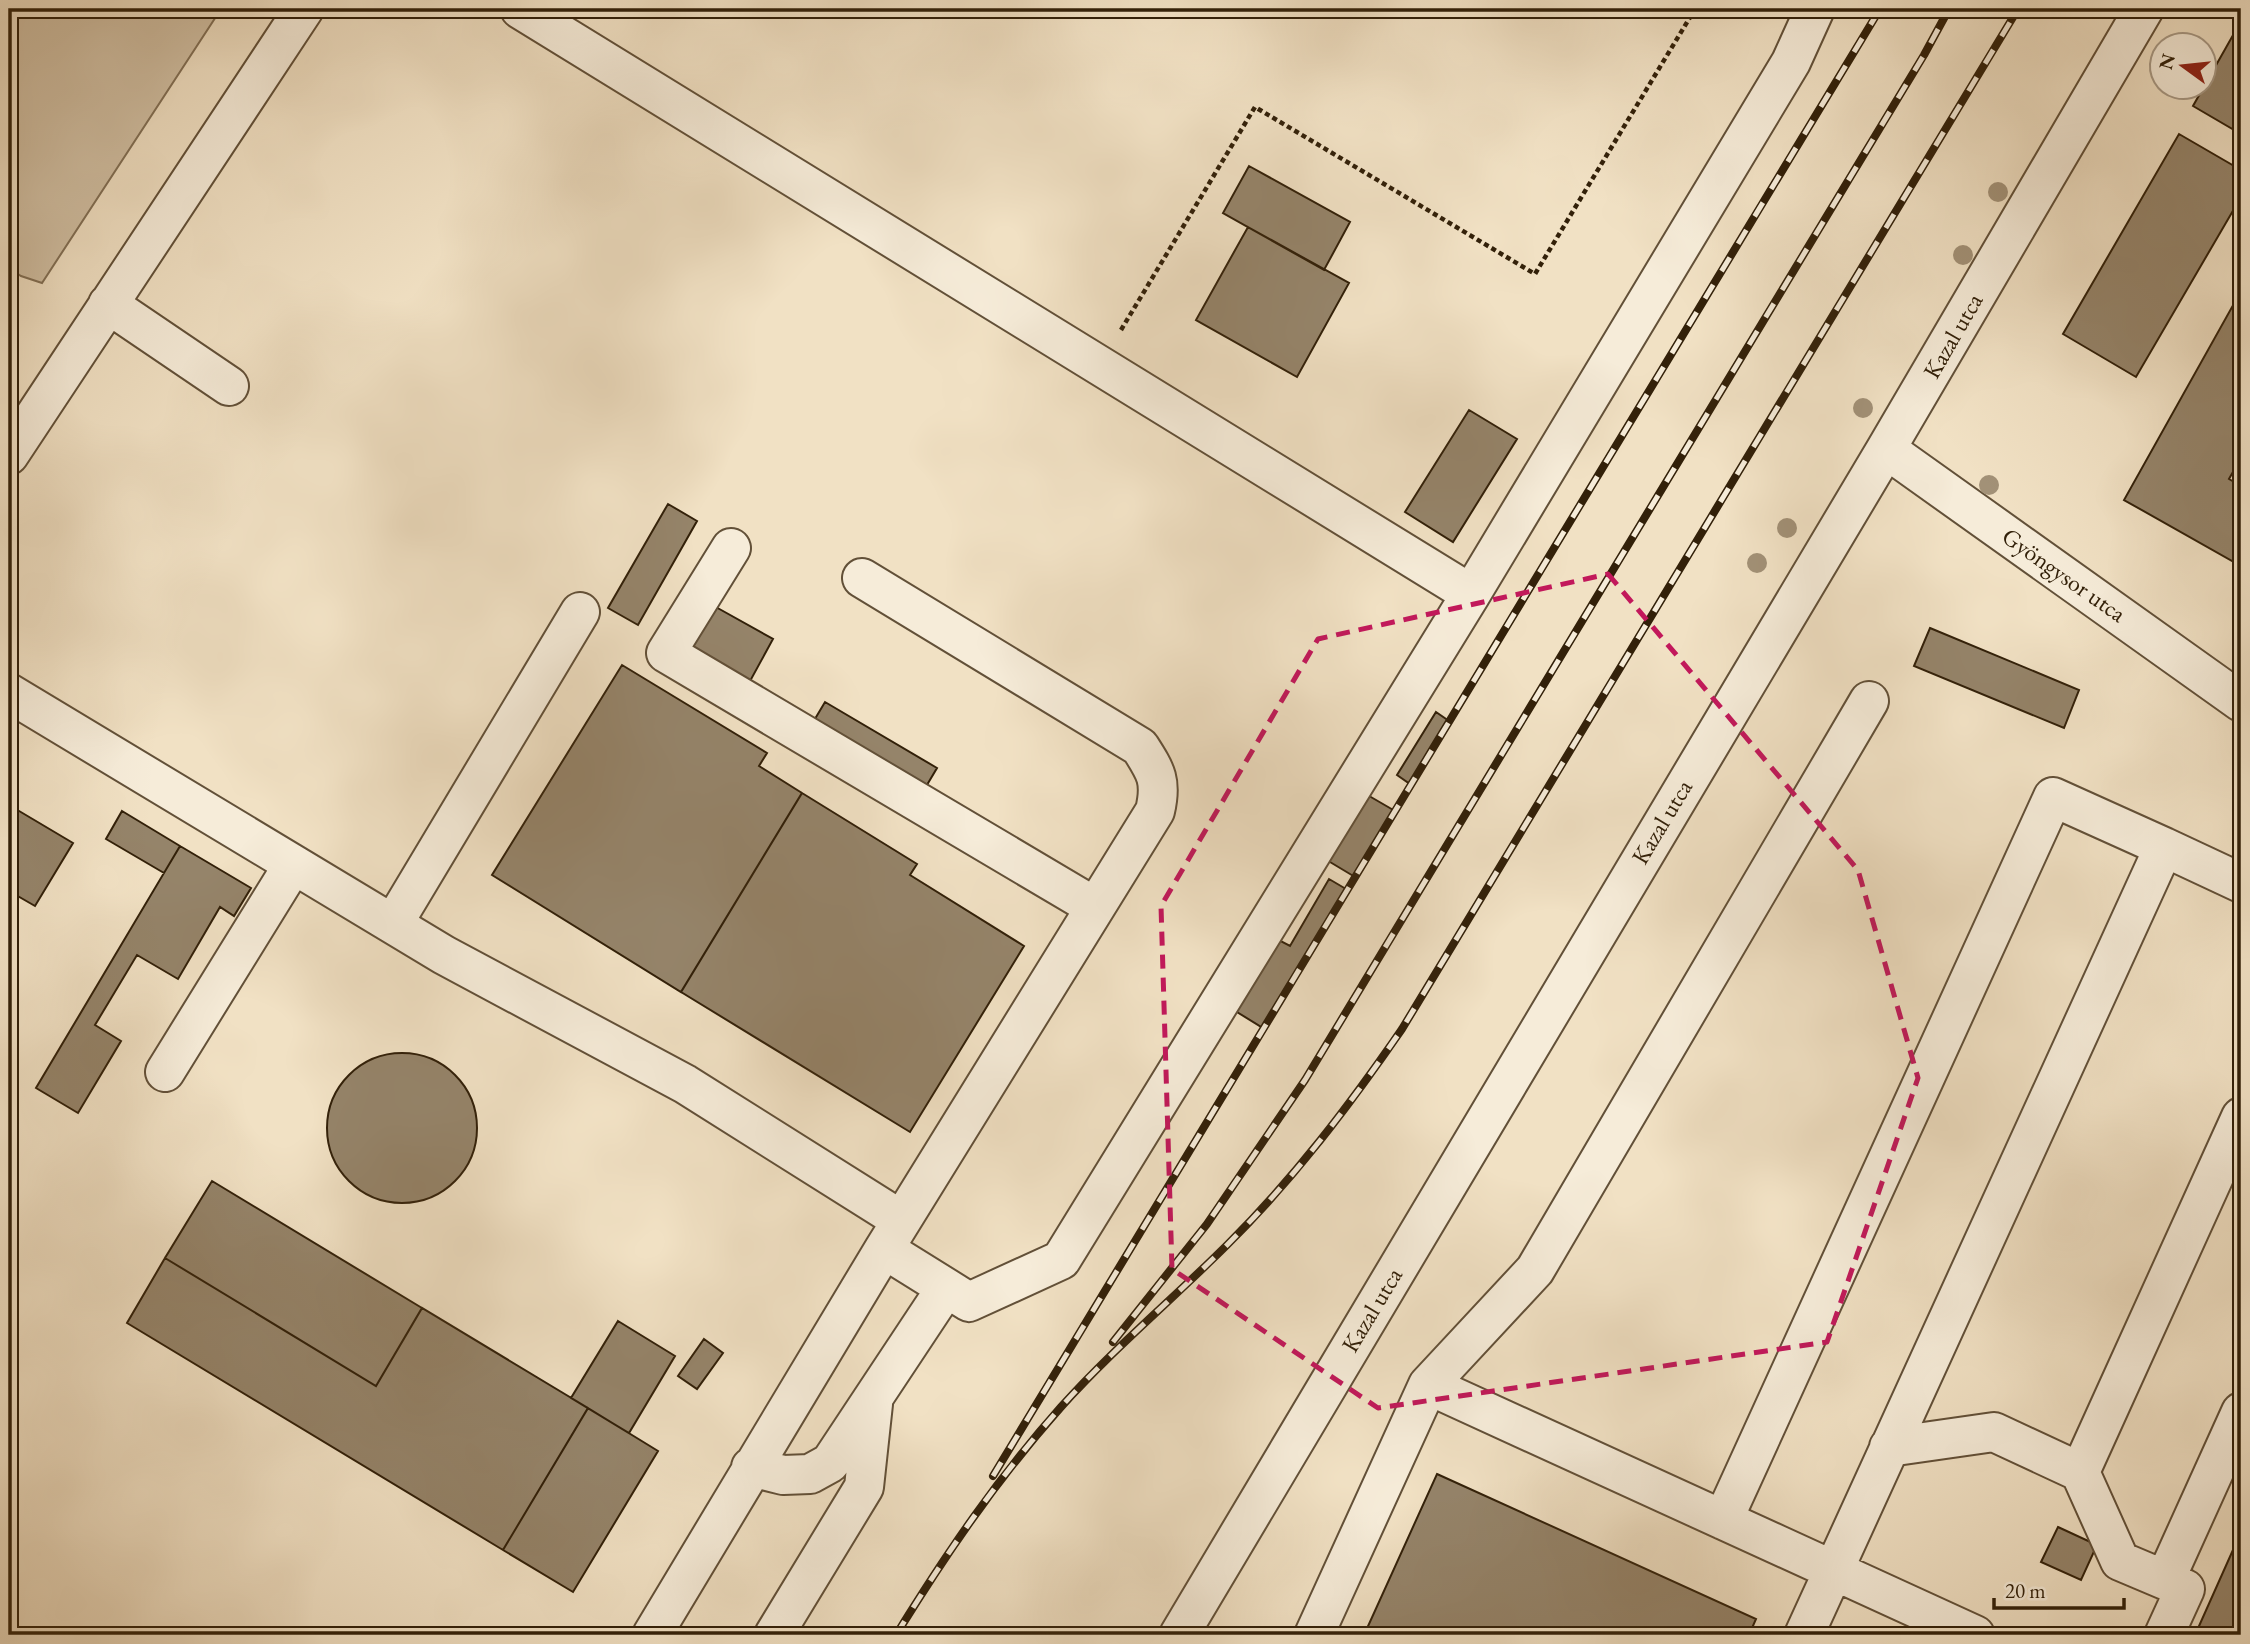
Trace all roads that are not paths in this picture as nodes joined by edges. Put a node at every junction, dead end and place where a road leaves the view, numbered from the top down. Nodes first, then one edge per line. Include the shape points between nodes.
1 (304, 9) edge
2 (1815, 9) edge
3 (2144, 9) edge
4 (533, 12) edge
5 (108, 304) junction
6 (229, 386) dead end
7 (1886, 449) junction
8 (9, 455) edge
9 (731, 548) dead end
10 (862, 578) dead end
11 (1471, 594) junction
12 (580, 612) dead end
13 (9, 694) edge
14 (1870, 701) dead end
15 (2241, 702) edge
16 (2164, 847) junction
17 (293, 865) junction
18 (2241, 883) edge
19 (1095, 907) junction
20 (393, 924) junction
21 (165, 1072) dead end
22 (2241, 1117) edge
23 (892, 1234) junction
24 (946, 1288) junction
25 (1428, 1385) junction
26 (873, 1398) junction
27 (2241, 1412) edge
28 (1889, 1447) junction
29 (751, 1467) junction
30 (2080, 1472) junction
31 (1723, 1520) junction
32 (1834, 1570) junction
33 (2165, 1580) junction
34 (1970, 1634) edge
35 (652, 1635) edge
36 (774, 1635) edge
37 (1179, 1635) edge
38 (1314, 1635) edge
39 (1804, 1635) edge
40 (2164, 1635) edge

1 - 5 street
2 - 11 street via 1791,62
3 - 7 street, Kazal utca
4 - 11 street
5 - 6 street
5 - 8 street
7 - 15 street, Gyöngysor utca
7 - 37 street, Kazal utca
9 - 19 street via 666,653
10 - 19 street via 1140,747 1156,773 1155,811
11 - 24 street via 1061,1260 969,1302
12 - 20 street
13 - 17 street
14 - 25 street via 1535,1270
16 - 18 street
16 - 28 street
16 - 31 street via 2053,797
17 - 20 street
17 - 21 street
19 - 23 street
20 - 23 street via 685,1084
22 - 30 street
23 - 24 street
23 - 29 street
24 - 26 street
25 - 31 street
25 - 38 street
26 - 29 street via 830,1463 810,1474 783,1475
26 - 36 street via 864,1487
27 - 33 street
28 - 30 street via 1994,1432
28 - 32 street
29 - 35 street
30 - 33 street via 2120,1561
31 - 32 street
32 - 34 street
32 - 39 street
33 - 40 street via 2185,1589

